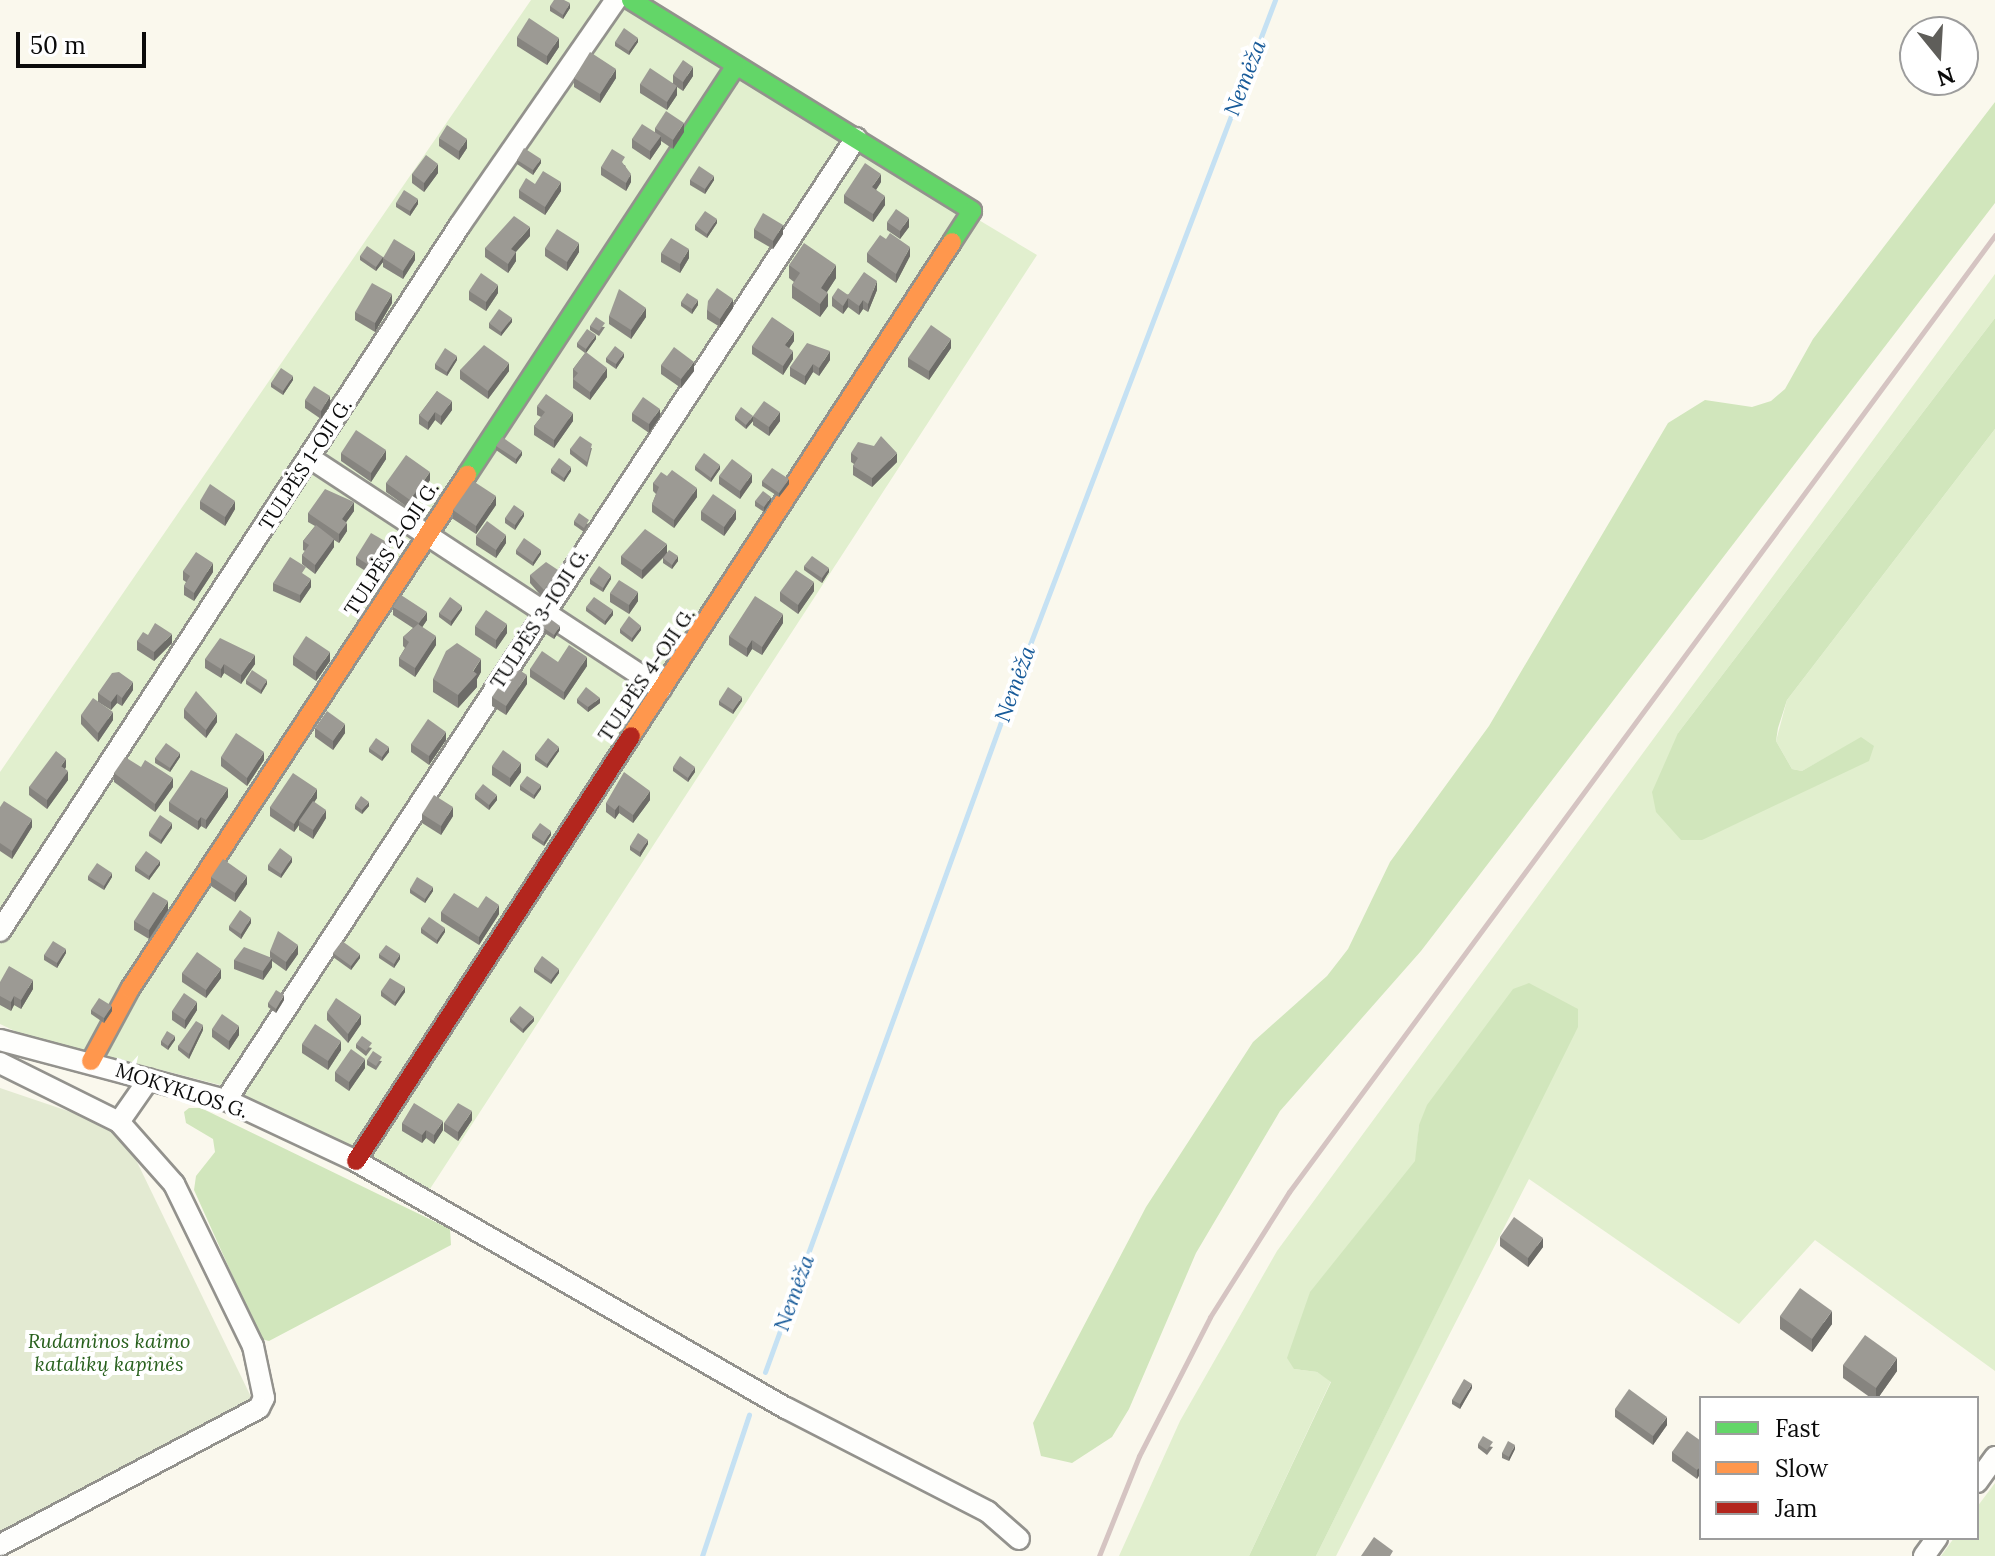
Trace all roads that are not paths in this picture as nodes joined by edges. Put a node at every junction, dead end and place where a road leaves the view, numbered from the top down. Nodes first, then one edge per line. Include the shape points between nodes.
1 (616, 0) edge
2 (631, 0) edge
3 (736, 65) junction
4 (856, 138) junction
5 (310, 458) junction
6 (426, 535) junction
7 (543, 611) junction
8 (661, 689) junction
9 (0, 931) edge
10 (0, 1040) edge
11 (91, 1061) junction
12 (0, 1063) edge
13 (149, 1079) junction
14 (226, 1100) junction
15 (119, 1122) junction
16 (356, 1161) junction
17 (1995, 1457) edge
18 (1979, 1479) edge
19 (1019, 1539) dead end
20 (0, 1545) edge

1 - 5 street, TULPĖS 1-OJI G. via 460,225
2 - 3 street
3 - 4 street
3 - 6 street, TULPĖS 2-OJI G.
4 - 7 street, TULPĖS 3-IOJI G.
4 - 8 street, TULPĖS 4-OJI G. via 972,211
5 - 6 street
5 - 9 street, TULPĖS 1-OJI G.
6 - 7 street
6 - 11 street, TULPĖS 2-OJI G. via 130,989
7 - 8 street
7 - 14 street, TULPĖS 3-IOJI G.
8 - 16 street, TULPĖS 4-OJI G.
10 - 11 street, MOKYKLOS G.
11 - 13 street, MOKYKLOS G.
12 - 15 street
13 - 14 street, MOKYKLOS G.
13 - 15 street
14 - 16 street, MOKYKLOS G.
15 - 20 street via 174,1184 190,1211 206,1257 253,1346 264,1398 259,1408
16 - 19 street, MOKYKLOS G. via 786,1408 988,1512
17 - 18 street

